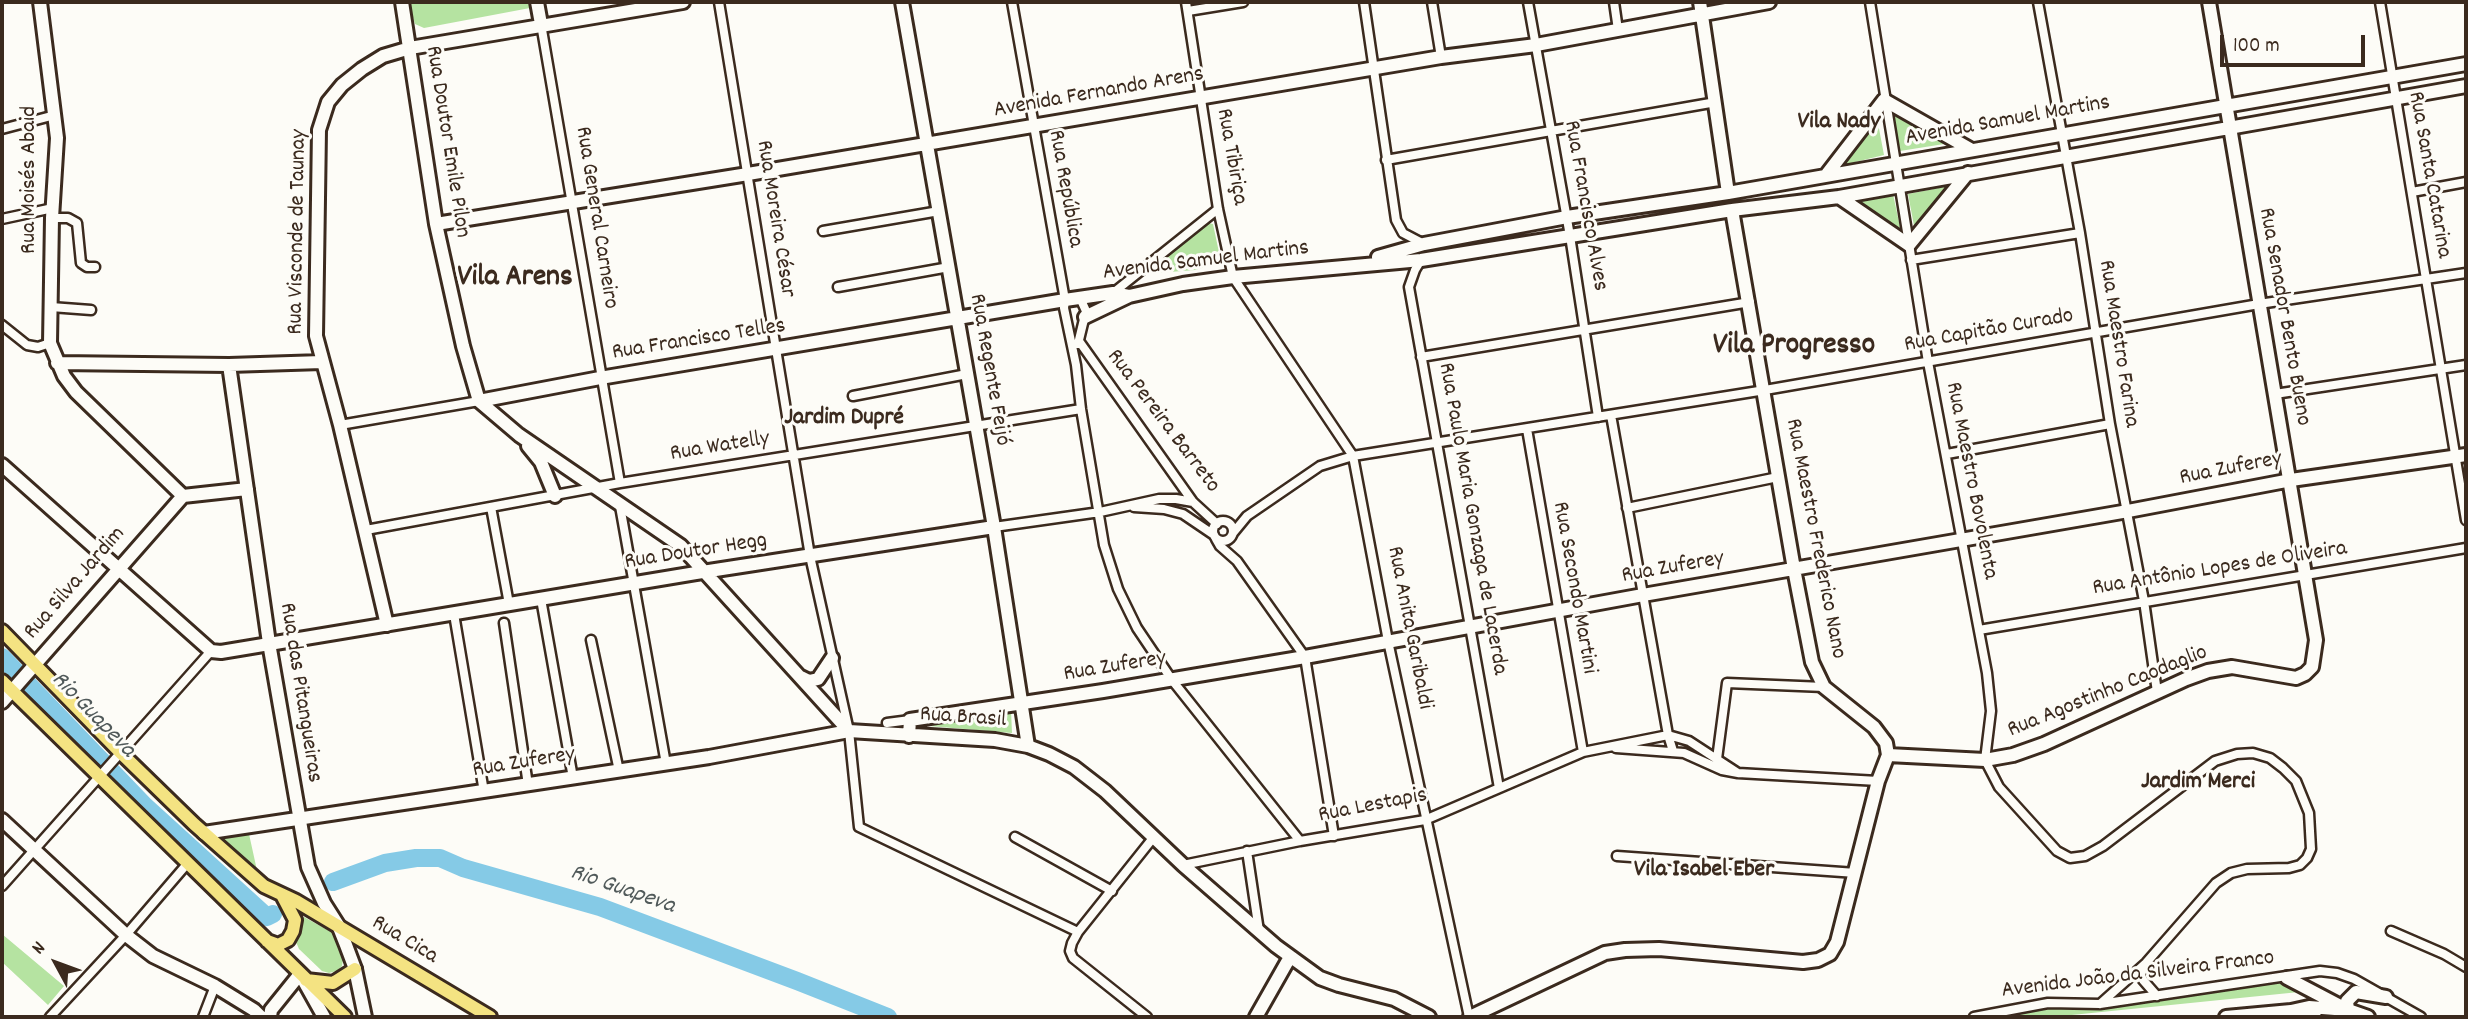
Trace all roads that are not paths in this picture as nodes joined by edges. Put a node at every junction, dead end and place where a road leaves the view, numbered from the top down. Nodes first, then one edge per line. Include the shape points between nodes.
1 (40, 2) edge
2 (51, 2) edge
3 (402, 2) edge
4 (537, 2) edge
5 (683, 2) edge
6 (719, 2) edge
7 (902, 2) edge
8 (1012, 2) edge
9 (1186, 2) edge
10 (1243, 2) edge
11 (1363, 2) edge
12 (1432, 2) edge
13 (1528, 2) edge
14 (1614, 2) edge
15 (1769, 2) edge
16 (1870, 2) edge
17 (2038, 2) edge
18 (2208, 2) edge
19 (2380, 2) edge
20 (1701, 8) edge
21 (1188, 11) junction
22 (42, 19) junction
23 (541, 24) junction
24 (1618, 30) junction
25 (1536, 45) junction
26 (410, 48) junction
27 (1441, 57) junction
28 (2466, 64) edge
29 (1373, 69) junction
30 (2391, 77) junction
31 (2466, 86) edge
32 (1200, 98) junction
33 (2395, 99) junction
34 (1884, 100) junction
35 (1716, 102) junction
36 (2227, 106) junction
37 (55, 115) junction
38 (1033, 126) junction
39 (2231, 128) junction
40 (2, 129) edge
41 (1551, 130) junction
42 (2061, 135) junction
43 (928, 144) junction
44 (1970, 149) junction
45 (2065, 155) junction
46 (1386, 160) junction
47 (1895, 162) junction
48 (1968, 173) junction
49 (748, 174) junction
50 (1827, 174) junction
51 (2466, 182) edge
52 (1899, 186) junction
53 (2412, 192) junction
54 (1728, 193) junction
55 (1839, 197) junction
56 (572, 201) junction
57 (1218, 209) junction
58 (1732, 210) junction
59 (939, 211) junction
60 (52, 213) junction
61 (1567, 217) junction
62 (2, 219) edge
63 (436, 224) junction
64 (823, 231) dead end
65 (2080, 233) junction
66 (1570, 236) junction
67 (1424, 244) junction
68 (1909, 246) junction
69 (1421, 260) junction
70 (1911, 260) junction
71 (1352, 265) junction
72 (95, 267) dead end
73 (949, 267) junction
74 (2466, 273) edge
75 (1233, 277) junction
76 (2426, 279) junction
77 (838, 287) dead end
78 (1113, 293) junction
79 (1129, 296) junction
80 (1065, 300) junction
81 (1081, 300) junction
82 (1750, 302) junction
83 (2259, 304) junction
84 (51, 307) junction
85 (91, 310) dead end
86 (1066, 318) junction
87 (958, 319) junction
88 (1085, 319) junction
89 (2, 325) edge
90 (1585, 331) junction
91 (2096, 333) junction
92 (1079, 341) junction
93 (50, 343) junction
94 (776, 349) junction
95 (1422, 358) junction
96 (322, 362) junction
97 (1928, 362) junction
98 (57, 363) junction
99 (229, 365) junction
100 (1076, 365) junction
101 (2466, 365) edge
102 (2441, 369) junction
103 (967, 374) junction
104 (600, 378) junction
105 (1765, 390) junction
106 (2275, 394) junction
107 (853, 396) dead end
108 (479, 401) junction
109 (1081, 409) junction
110 (1611, 415) junction
111 (1598, 417) junction
112 (340, 425) junction
113 (2110, 425) junction
114 (976, 426) junction
115 (1527, 429) junction
116 (519, 435) junction
117 (1438, 443) junction
118 (1947, 454) junction
119 (795, 456) junction
120 (1353, 456) junction
121 (2461, 456) edge
122 (2, 465) edge
123 (1778, 477) junction
124 (2291, 480) junction
125 (620, 483) junction
126 (595, 488) junction
127 (247, 489) junction
128 (183, 496) junction
129 (555, 496) junction
130 (1192, 502) junction
131 (620, 506) junction
132 (491, 507) junction
133 (1131, 507) junction
134 (1627, 508) junction
135 (2128, 511) junction
136 (1100, 512) junction
137 (1247, 516) junction
138 (2466, 520) edge
139 (1221, 523) junction
140 (994, 527) junction
141 (366, 530) junction
142 (1232, 535) junction
143 (1215, 537) junction
144 (1961, 539) junction
145 (2466, 548) edge
146 (810, 556) junction
147 (1237, 561) junction
148 (118, 567) junction
149 (1794, 569) junction
150 (706, 572) junction
151 (2306, 576) junction
152 (635, 584) junction
153 (1643, 595) junction
154 (541, 599) junction
155 (2144, 601) junction
156 (509, 604) junction
157 (1557, 611) junction
158 (454, 614) junction
159 (504, 623) dead end
160 (387, 625) junction
161 (1472, 627) junction
162 (1979, 630) junction
163 (2, 631) edge
164 (592, 640) dead end
165 (2316, 640) joint
166 (1388, 641) junction
167 (269, 643) junction
168 (211, 651) junction
169 (1306, 657) junction
170 (832, 658) junction
171 (31, 668) junction
172 (798, 675) junction
173 (1172, 680) junction
174 (10, 685) edge
175 (1824, 688) junction
176 (2157, 692) junction
177 (2, 702) edge
178 (1022, 704) junction
179 (910, 720) junction
180 (887, 723) dead end
181 (849, 731) junction
182 (1668, 735) junction
183 (909, 736) junction
184 (1028, 746) junction
185 (1603, 748) junction
186 (1673, 751) junction
187 (1583, 752) junction
188 (1888, 755) junction
189 (120, 756) junction
190 (1717, 759) junction
191 (1985, 760) junction
192 (666, 764) junction
193 (619, 771) junction
194 (1738, 773) junction
195 (101, 776) junction
196 (573, 778) junction
197 (1878, 781) junction
198 (528, 785) junction
199 (1499, 788) junction
200 (484, 792) junction
201 (298, 818) junction
202 (2, 820) edge
203 (1425, 820) junction
204 (204, 833) junction
205 (1334, 836) junction
206 (1015, 837) dead end
207 (1153, 838) junction
208 (1300, 841) junction
209 (34, 850) junction
210 (1247, 851) junction
211 (1617, 856) dead end
212 (187, 864) junction
213 (1183, 865) junction
214 (1856, 873) junction
215 (2, 886) edge
216 (1112, 891) junction
217 (281, 894) junction
218 (338, 925) junction
219 (1259, 931) junction
220 (2391, 931) dead end
221 (1079, 932) junction
222 (126, 936) junction
223 (266, 941) junction
224 (1290, 957) junction
225 (2146, 963) junction
226 (2466, 967) edge
227 (355, 969) junction
228 (303, 977) junction
229 (2287, 978) junction
230 (215, 986) junction
231 (2157, 996) junction
232 (2386, 997) junction
233 (2100, 1004) junction
234 (2348, 1010) junction
235 (2291, 1012) junction
236 (50, 1017) edge
237 (203, 1017) edge
238 (261, 1017) edge
239 (270, 1017) edge
240 (324, 1017) edge
241 (345, 1017) edge
242 (365, 1017) edge
243 (490, 1017) edge
244 (1147, 1017) edge
245 (1255, 1017) edge
246 (1429, 1017) edge
247 (1469, 1017) edge
248 (1974, 1017) edge
249 (2226, 1017) edge
250 (2315, 1017) edge
251 (2368, 1017) edge
252 (2421, 1017) edge

1 - 22 street, Rua Moisés Abaid
2 - 22 street
3 - 26 street, Rua Doutor Emile Pilon
4 - 23 street, Rua General Carneiro
5 - 23 street, Rua Visconde de Taunay
6 - 49 street, Rua Moreira César
7 - 43 street, Rua Regente Feijó
8 - 38 street, Rua República
9 - 21 street, Rua Tibiriça
10 - 21 street
11 - 29 street
12 - 27 street
13 - 25 street, Rua Francisco Alves
14 - 24 street
15 - 20 street, Avenida Fernando Arens
16 - 34 street, Rua Maestro Bovolenta
17 - 42 street, Rua Maestro Farina
18 - 36 street, Rua Senador Bento Bueno
19 - 30 street, Rua Santa Catarina
20 - 24 street, Avenida Fernando Arens
20 - 35 street
21 - 32 street, Rua Tibiriça
22 - 37 street, Rua Moisés Abaid
23 - 26 street, Rua Visconde de Taunay
23 - 56 street, Rua General Carneiro
24 - 25 street, Avenida Fernando Arens
25 - 27 street, Avenida Fernando Arens
25 - 41 street, Rua Francisco Alves
26 - 63 street, Rua Doutor Emile Pilon
26 - 96 street, Rua Visconde de Taunay via 362,69 342,85 322,115 315,313
27 - 29 street, Avenida Fernando Arens
28 - 30 street, Avenida Samuel Martins
29 - 32 street, Avenida Fernando Arens
29 - 46 street
30 - 33 street, Rua Santa Catarina
30 - 36 street, Avenida Samuel Martins
31 - 33 street, Avenida Samuel Martins
32 - 38 street, Avenida Fernando Arens
32 - 57 street, Rua Tibiriça
33 - 39 street, Avenida Samuel Martins
33 - 53 street, Rua Santa Catarina
34 - 44 street
34 - 47 street, Rua Maestro Bovolenta
34 - 50 street
35 - 41 street
35 - 54 street
36 - 39 street, Rua Senador Bento Bueno
36 - 42 street, Avenida Samuel Martins
37 - 40 street
37 - 60 street, Rua Moisés Abaid
38 - 43 street, Avenida Fernando Arens
38 - 80 street, Rua República
39 - 45 street, Avenida Samuel Martins
39 - 83 street, Rua Senador Bento Bueno
41 - 46 street
41 - 61 street, Rua Francisco Alves
42 - 44 street, Avenida Samuel Martins
42 - 45 street, Rua Maestro Farina
43 - 49 street, Avenida Fernando Arens
43 - 59 street, Rua Regente Feijó
44 - 47 street, Avenida Samuel Martins
45 - 48 street, Avenida Samuel Martins
45 - 65 street, Rua Maestro Farina
46 - 67 street via 1396,220 1404,233
47 - 50 street, Avenida Samuel Martins
47 - 52 street, Rua Maestro Bovolenta
48 - 52 street, Avenida Samuel Martins
48 - 68 street
49 - 56 street, Avenida Fernando Arens
49 - 94 street, Rua Moreira César
50 - 54 street, Avenida Samuel Martins
51 - 53 street
52 - 55 street, Avenida Samuel Martins
52 - 68 street, Rua Maestro Bovolenta
53 - 76 street, Rua Santa Catarina
54 - 61 street, Avenida Samuel Martins
55 - 58 street, Avenida Samuel Martins
55 - 68 street
56 - 63 street, Avenida Fernando Arens
56 - 104 street, Rua General Carneiro
57 - 75 street, Rua Tibiriça
57 - 78 street
58 - 66 street, Avenida Samuel Martins
58 - 82 street, Rua Maestro Frederico Nano
59 - 64 street
59 - 73 street, Rua Regente Feijó
60 - 62 street
60 - 72 street via 77,223 81,263
60 - 84 street, Rua Moisés Abaid
61 - 66 street, Rua Francisco Alves
61 - 67 street, Avenida Samuel Martins
63 - 108 street, Rua Doutor Emile Pilon
65 - 70 street
65 - 91 street, Rua Maestro Farina
66 - 69 street, Avenida Samuel Martins
66 - 90 street, Rua Francisco Alves
67 - 69 street
67 - 71 street, Avenida Samuel Martins
68 - 70 street, Rua Maestro Bovolenta
69 - 71 street, Avenida Samuel Martins
69 - 95 street, Rua Paulo Maria Gonzaga de Lacerda via 1409,287
70 - 97 street, Rua Maestro Bovolenta
71 - 75 street, Avenida Samuel Martins
73 - 77 street
73 - 87 street, Rua Regente Feijó
74 - 76 street, Rua Capitão Curado
75 - 79 street, Avenida Samuel Martins
75 - 120 street, Rua Anita Garibaldi
76 - 83 street, Rua Capitão Curado
76 - 102 street, Rua Santa Catarina
78 - 79 street, Avenida Samuel Martins
78 - 81 street, Avenida Samuel Martins
79 - 88 street
80 - 81 street, Avenida Samuel Martins
80 - 86 street, Rua República
80 - 87 street, Rua Francisco Telles
81 - 88 street
82 - 90 street
82 - 105 street, Rua Maestro Frederico Nano
83 - 91 street, Rua Capitão Curado
83 - 106 street, Rua Senador Bento Bueno
84 - 85 street
84 - 93 street, Rua Moisés Abaid
86 - 88 street
86 - 100 street, Rua República
87 - 94 street, Rua Francisco Telles
87 - 103 street, Rua Regente Feijó
88 - 92 street
89 - 93 street via 27,345
90 - 95 street
90 - 111 street, Rua Francisco Alves
91 - 97 street, Rua Capitão Curado
91 - 113 street, Rua Maestro Farina
92 - 100 street
92 - 130 street, Rua Pereira Barreto
93 - 98 street
94 - 104 street, Rua Francisco Telles
94 - 119 street, Rua Moreira César
95 - 117 street, Rua Paulo Maria Gonzaga de Lacerda
96 - 99 street
96 - 112 street, Rua Visconde de Taunay
97 - 105 street, Rua Capitão Curado
97 - 118 street, Rua Maestro Bovolenta
98 - 99 street
98 - 128 street via 76,392
99 - 127 street, Rua das Pitangueiras
100 - 109 street
101 - 102 street
102 - 106 street
102 - 121 street, Rua Santa Catarina
103 - 107 street
103 - 114 street, Rua Regente Feijó
104 - 108 street, Rua Francisco Telles
104 - 125 street, Rua General Carneiro
105 - 110 street, Rua Capitão Curado
105 - 123 street, Rua Maestro Frederico Nano
106 - 124 street, Rua Senador Bento Bueno
108 - 112 street, Rua Francisco Telles
108 - 116 street
109 - 114 street, Rua Watelly
109 - 136 street
110 - 111 street, Rua Capitão Curado
110 - 134 street
111 - 115 street, Rua Capitão Curado
112 - 141 street, Rua Visconde de Taunay
113 - 118 street
113 - 135 street, Rua Maestro Farina
114 - 119 street, Rua Watelly
114 - 140 street, Rua Regente Feijó
115 - 117 street, Rua Capitão Curado
115 - 157 street, Rua Secondo Martini
116 - 126 street
116 - 129 street via 541,462
117 - 120 street, Rua Capitão Curado
117 - 161 street, Rua Paulo Maria Gonzaga de Lacerda
118 - 144 street, Rua Maestro Bovolenta
119 - 125 street, Rua Watelly
119 - 146 street, Rua Moreira César
120 - 137 street, Rua Capitão Curado via 1320,466
120 - 166 street, Rua Anita Garibaldi
121 - 124 street, Rua Zuferey
121 - 138 street, Rua Santa Catarina
122 - 148 street
123 - 134 street
123 - 149 street, Rua Maestro Frederico Nano
124 - 135 street, Rua Zuferey
124 - 151 street, Rua Senador Bento Bueno
125 - 126 street, Rua Watelly
126 - 129 street, Rua Watelly
126 - 131 street
127 - 128 street
127 - 167 street, Rua das Pitangueiras
128 - 148 street, Rua Silva Jardim
129 - 132 street, Rua Watelly
130 - 133 street, Rua Doutor Hegg via 1159,499
130 - 139 street, Rua Pereira Barreto
131 - 150 street via 681,546
131 - 152 street
132 - 141 street, Rua Watelly
132 - 156 street
133 - 136 street, Rua Doutor Hegg
133 - 143 street, Rua Doutor Hegg via 1183,514
134 - 153 street
135 - 144 street, Rua Zuferey
135 - 155 street, Rua Maestro Farina
136 - 140 street, Rua Doutor Hegg
136 - 173 street via 1104,545 1118,589 1136,628
137 - 139 street
137 - 142 street
139 - 142 street, Rua Pereira Barreto via 1232,526
139 - 143 street
140 - 146 street, Rua Doutor Hegg
140 - 178 street, Rua Regente Feijó
141 - 160 street, Rua Visconde de Taunay
142 - 143 street via 1226,541
142 - 147 street
143 - 147 street
144 - 149 street, Rua Zuferey
144 - 162 street, Rua Maestro Bovolenta
145 - 151 street, Rua Antônio Lopes de Oliveira
146 - 150 street, Rua Doutor Hegg
146 - 170 street, Rua Moreira César
147 - 169 street
148 - 168 street
148 - 171 street, Rua Silva Jardim
149 - 153 street, Rua Zuferey
149 - 175 street, Rua Maestro Frederico Nano via 1812,662
150 - 152 street, Rua Doutor Hegg
150 - 172 street
151 - 155 street, Rua Antônio Lopes de Oliveira
151 - 165 street, Rua Senador Bento Bueno
152 - 154 street, Rua Doutor Hegg
152 - 192 street
153 - 157 street, Rua Zuferey
153 - 182 street
154 - 156 street, Rua Doutor Hegg
154 - 196 street
155 - 162 street, Rua Antônio Lopes de Oliveira
155 - 176 street, Rua Maestro Farina
156 - 158 street, Rua Doutor Hegg
157 - 161 street, Rua Zuferey
157 - 187 street, Rua Secondo Martini
158 - 160 street, Rua Doutor Hegg
158 - 200 street
159 - 198 street
160 - 167 street, Rua Doutor Hegg
161 - 166 street, Rua Zuferey
161 - 199 street, Rua Paulo Maria Gonzaga de Lacerda
162 - 191 street, Rua Maestro Bovolenta via 1991,711
163 - 171 main road, Rua Cica
164 - 193 street
165 - 176 street, Rua Agostinho Caodaglio via 2312,667 2296,678 2232,667 2208,671
166 - 169 street, Rua Zuferey
166 - 203 street, Rua Anita Garibaldi
167 - 168 street, Rua Doutor Hegg
167 - 201 street, Rua das Pitangueiras
168 - 189 street
169 - 173 street, Rua Zuferey
169 - 205 street
170 - 172 street via 818,679 809,681
170 - 181 street, Rua Moreira César
171 - 174 street, Rua Silva Jardim
171 - 189 main road, Rua Cica
172 - 181 street
173 - 178 street, Rua Zuferey
173 - 208 street
174 - 177 street, Rua Silva Jardim
174 - 195 main road
175 - 188 street, Rua Maestro Frederico Nano via 1874,727 1886,743
175 - 190 street via 1727,683
176 - 191 street, Rua Agostinho Caodaglio via 2044,744
178 - 179 street, Rua Zuferey
178 - 184 street, Rua Regente Feijó
179 - 180 street, Rua Zuferey
179 - 183 street
181 - 183 street, Rua Brasil
181 - 192 street, Rua Zuferey
181 - 221 street, Rua Moreira César via 859,827
182 - 185 street, Rua Lestapis
182 - 186 street
182 - 190 street via 1689,741
183 - 184 street, Rua Brasil
184 - 207 street, Rua Brasil via 1074,767
185 - 186 street, Rua Lestapis
185 - 187 street, Rua Lestapis
186 - 194 street, Rua Lestapis
187 - 199 street, Rua Lestapis
188 - 191 street, Rua Agostinho Caodaglio
188 - 197 street
189 - 195 street
189 - 204 main road, Rua Cica
190 - 194 street
191 - 225 street via 1999,787 2057,851 2070,858 2103,846 2215,761 2253,752 2270,758 2295,781 2309,813 2311,849 2307,858 2289,868 2231,873 2197,903
192 - 193 street, Rua Zuferey
193 - 196 street, Rua Zuferey
194 - 197 street, Rua Lestapis
195 - 209 street
195 - 212 main road
196 - 198 street, Rua Zuferey
197 - 214 street
198 - 200 street, Rua Zuferey
199 - 203 street, Rua Lestapis
200 - 201 street, Rua Zuferey
201 - 204 street, Rua Zuferey
201 - 218 street, Rua das Pitangueiras via 312,879
202 - 209 street
203 - 205 street, Rua Lestapis
203 - 247 street, Rua Anita Garibaldi
204 - 217 main road, Rua Cica via 264,886
205 - 208 street, Rua Lestapis
206 - 216 street
207 - 213 street, Rua Brasil
207 - 216 street
208 - 210 street, Rua Lestapis
209 - 215 street
209 - 222 street
210 - 213 street, Rua Lestapis
210 - 219 street
211 - 214 street
212 - 222 street
212 - 223 main road
213 - 219 street, Rua Brasil
214 - 247 street via 1837,942 1830,954 1818,960 1659,949 1605,953
216 - 221 street
217 - 218 main road, Rua Cica
217 - 223 main road via 295,920 293,931 278,945
218 - 227 street, Rua das Pitangueiras
218 - 243 main road, Rua Cica
219 - 224 street, Rua Brasil
220 - 226 street
221 - 244 street via 1070,951 1073,958
222 - 230 street via 153,956
222 - 236 street
223 - 228 main road
224 - 245 street
224 - 246 street, Rua Brasil via 1320,978 1394,999
225 - 231 street via 2141,975
225 - 233 street
227 - 228 main road via 333,983
227 - 242 street, Rua das Pitangueiras
228 - 239 street via 271,1010
228 - 240 street
228 - 241 main road
229 - 231 street, Avenida João da Silveira Franco
229 - 232 street, Avenida João da Silveira Franco via 2320,971 2337,973
229 - 234 street
230 - 237 street
230 - 238 street
231 - 233 street, Avenida João da Silveira Franco
232 - 234 street via 2356,992 2347,1001
232 - 252 street, Avenida João da Silveira Franco
233 - 248 street, Avenida João da Silveira Franco via 2048,1003
234 - 235 street via 2309,1007
234 - 251 street
235 - 249 street
235 - 250 street

